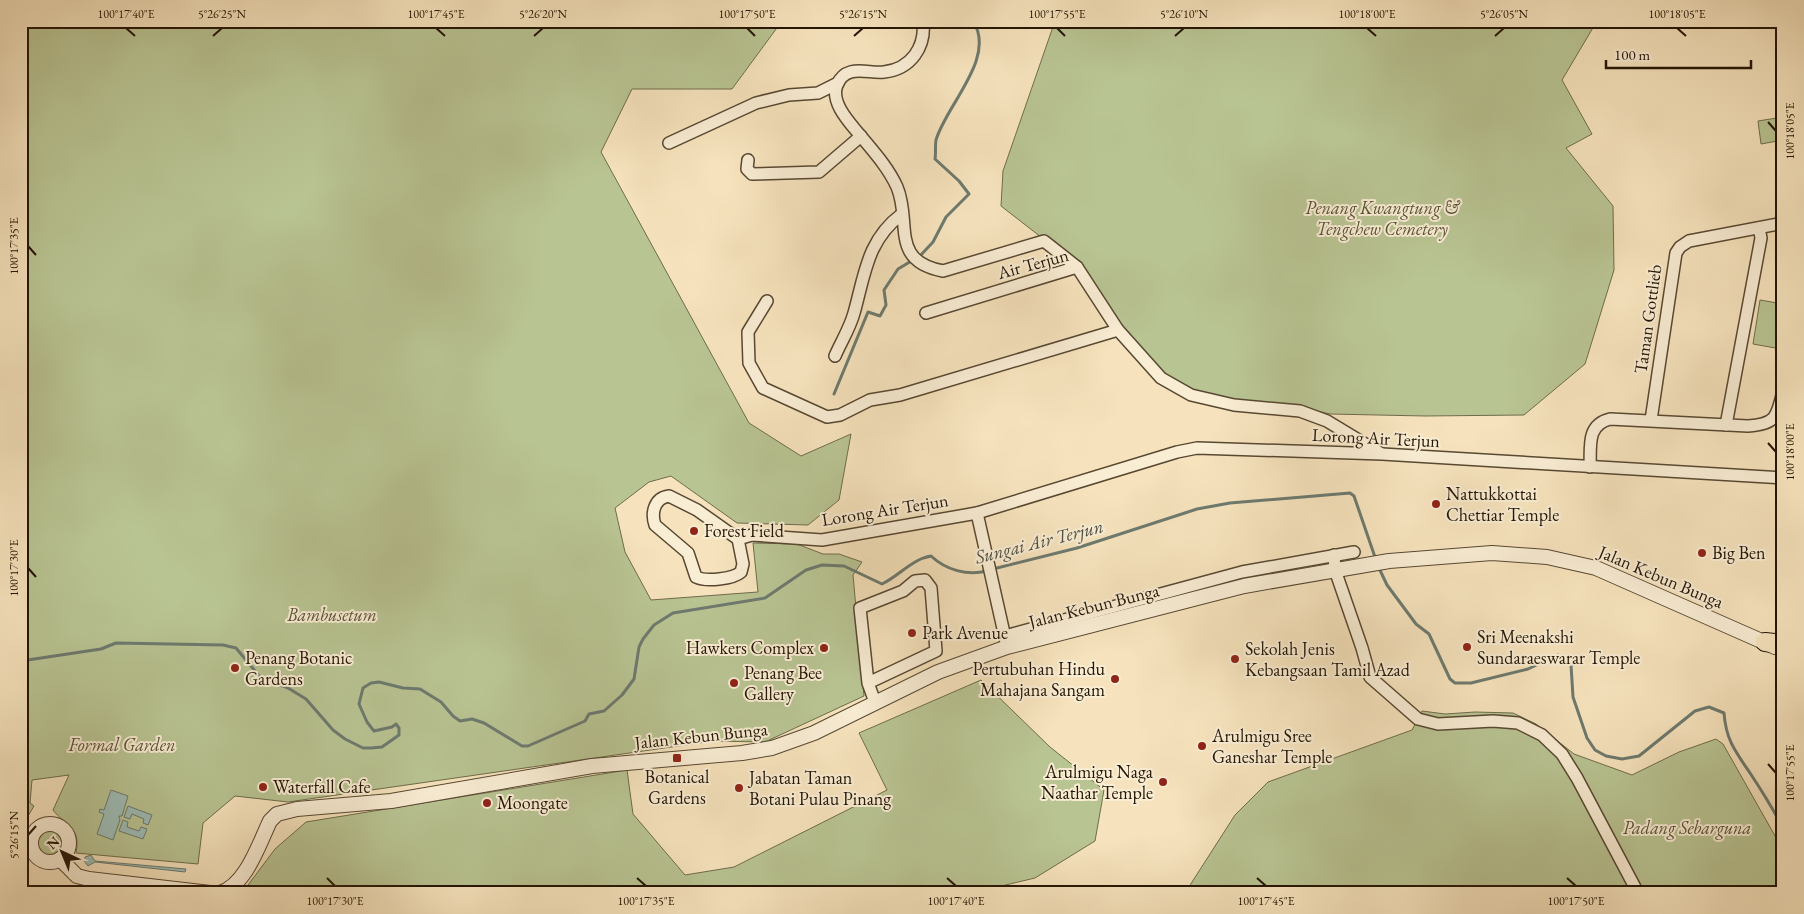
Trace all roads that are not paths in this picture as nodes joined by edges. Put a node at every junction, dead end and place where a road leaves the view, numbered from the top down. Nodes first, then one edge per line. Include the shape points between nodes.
1 (922, 21) edge
2 (838, 83) junction
3 (818, 93) junction
4 (836, 99) junction
5 (861, 136) junction
6 (668, 143) dead end
7 (748, 160) dead end
8 (902, 214) junction
9 (1783, 224) edge
10 (1759, 228) junction
11 (1077, 267) junction
12 (767, 300) dead end
13 (926, 313) dead end
14 (1118, 330) junction
15 (835, 356) dead end
16 (1783, 391) edge
17 (1651, 420) junction
18 (1726, 425) junction
19 (1382, 454) junction
20 (1590, 467) junction
21 (1783, 478) edge
22 (977, 512) junction
23 (738, 539) junction
24 (1354, 552) dead end
25 (1334, 555) junction
26 (1334, 570) junction
27 (1006, 641) junction
28 (1765, 642) junction
29 (1783, 644) edge
30 (1783, 650) edge
31 (868, 683) junction
32 (875, 702) junction
33 (27, 837) edge
34 (60, 859) junction
35 (204, 892) edge
36 (210, 893) edge
37 (220, 893) edge
38 (1638, 893) edge

1 - 2 street via 923,41 906,64 891,71 850,72
2 - 3 street
2 - 4 street
3 - 4 street
3 - 6 street via 789,95 756,103
4 - 5 street
5 - 7 street via 819,172 752,174 747,169
5 - 8 street via 881,159 897,188
8 - 11 street via 904,238 914,257 928,268 943,271 1044,241
8 - 15 street via 889,224 876,242 862,278 854,315
9 - 10 street, Taman Gottlieb
10 - 17 street, Taman Gottlieb via 1689,241 1676,252
10 - 18 street via 1760,238
11 - 13 street, Air Terjun
11 - 14 street, Air Terjun
12 - 14 street via 748,332 750,363 763,388 826,417 840,415 870,400 900,395
14 - 19 street, Air Terjun via 1162,378 1191,395 1234,405 1300,411 1327,421
16 - 18 street via 1778,413 1772,421 1762,425
17 - 18 street
17 - 20 street via 1600,421 1591,436
19 - 20 street, Lorong Air Terjun
19 - 22 street, Lorong Air Terjun via 1197,448
20 - 21 street, Lorong Air Terjun
22 - 23 street, Lorong Air Terjun via 822,540 752,535
22 - 27 street
23 - 23 street via 674,498 661,498 654,508 655,525 688,553 693,574 699,579 734,576 741,572 743,564
24 - 25 street
25 - 26 street
25 - 27 street via 1242,572
26 - 27 street, Jalan Kebun Bunga via 1244,586
26 - 28 street, Jalan Kebun Bunga via 1390,561 1492,553 1557,560 1596,568
26 - 38 street via 1370,677 1418,719 1438,724 1518,723 1542,735 1562,754 1578,778
27 - 32 street, Jalan Kebun Bunga
28 - 29 main road
28 - 30 street, Jalan Kebun Bunga
31 - 31 street via 935,653 931,588 925,580 915,581 903,591 859,611
31 - 32 street
32 - 37 street, Jalan Kebun Bunga via 814,732 772,748 742,754 592,766 391,801 297,809 277,814 240,877
33 - 34 street via 38,858 49,862
33 - 34 street via 41,826 60,826 69,842
34 - 35 street via 77,876 89,879
35 - 36 street

